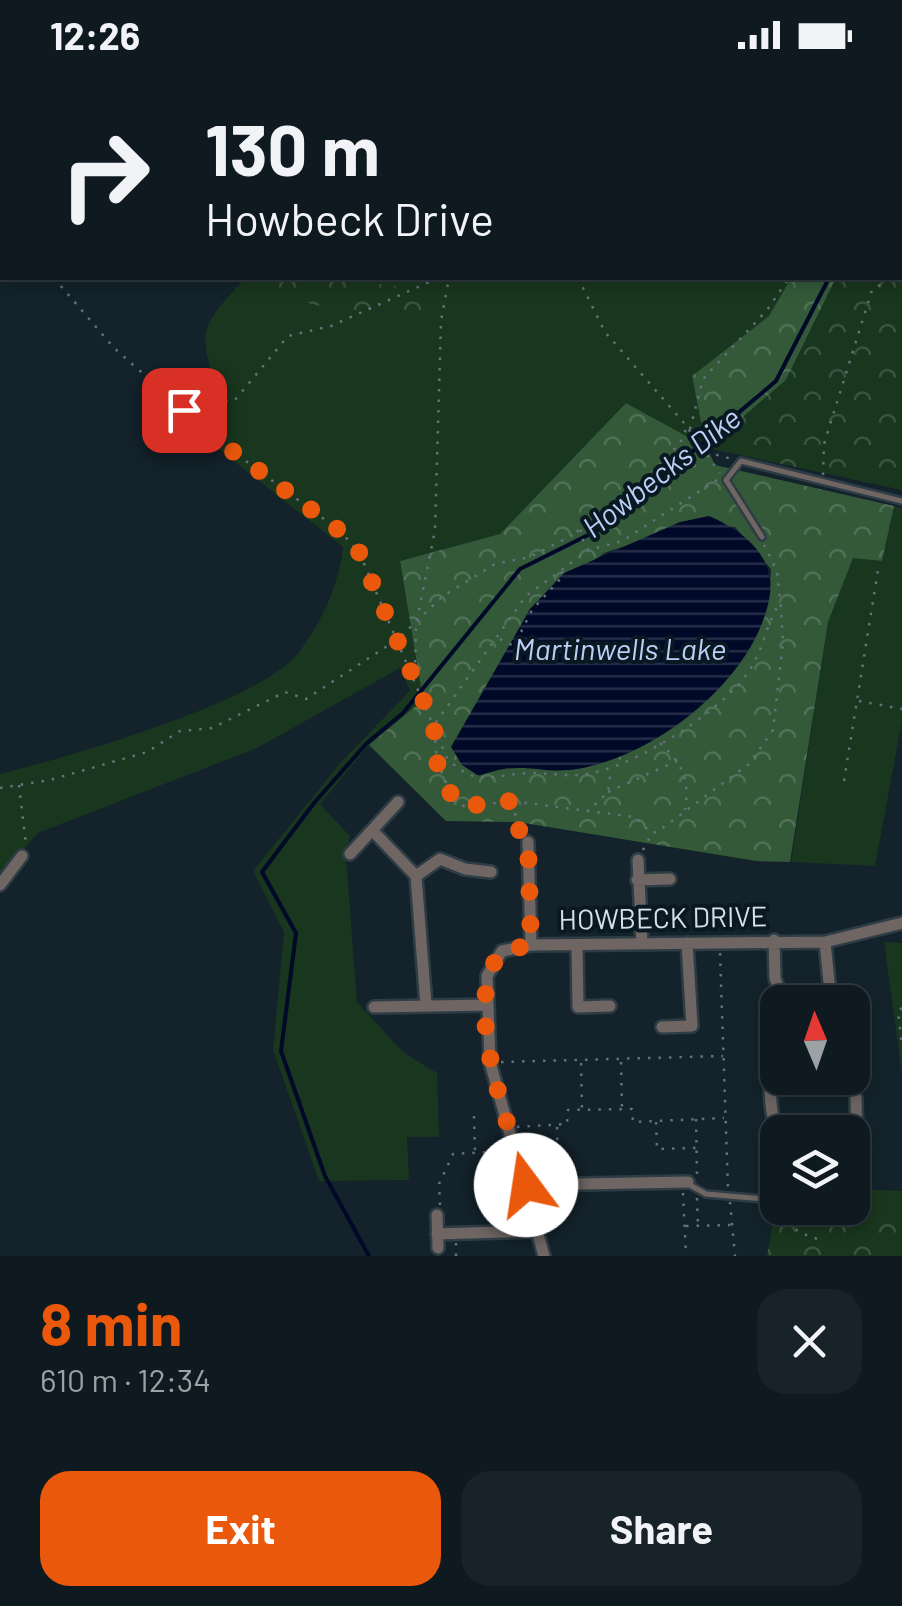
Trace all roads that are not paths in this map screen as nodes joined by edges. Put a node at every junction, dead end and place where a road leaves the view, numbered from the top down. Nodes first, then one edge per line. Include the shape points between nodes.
1 (902, 501) edge
2 (762, 538) road end
3 (398, 802) dead end
4 (372, 830) junction
5 (528, 842) road end
6 (350, 854) dead end
7 (22, 856) road end
8 (638, 860) road end
9 (491, 872) dead end
10 (416, 876) junction
11 (670, 879) dead end
12 (638, 880) junction
13 (0, 885) edge
14 (902, 924) edge
15 (774, 940) junction
16 (825, 942) junction
17 (642, 944) junction
18 (688, 944) junction
19 (531, 945) junction
20 (577, 945) junction
21 (777, 985) edge
22 (830, 985) edge
23 (426, 1005) junction
24 (488, 1005) junction
25 (610, 1006) dead end
26 (374, 1007) dead end
27 (662, 1027) dead end
28 (856, 1098) dead end
29 (856, 1115) edge
30 (526, 1185) junction
31 (689, 1185) joint
32 (760, 1199) edge
33 (437, 1215) road end
34 (536, 1231) junction
35 (437, 1234) junction
36 (438, 1248) dead end
37 (544, 1256) edge

1 - 2 lane via 741,461 724,477
3 - 4 street
4 - 6 street
4 - 10 street
5 - 19 street
7 - 13 street
8 - 12 street
9 - 10 street via 440,859
10 - 23 street
11 - 12 street
12 - 17 street
14 - 16 street, HOWBECK DRIVE
15 - 16 street, HOWBECK DRIVE
15 - 18 street, HOWBECK DRIVE
15 - 21 street
16 - 22 street
17 - 18 street, HOWBECK DRIVE
17 - 20 street, HOWBECK DRIVE
18 - 27 street via 692,1026
19 - 20 street, HOWBECK DRIVE
19 - 24 street, HOWBECK DRIVE via 502,951 493,962
20 - 25 street via 578,1007
23 - 24 street
23 - 26 street
24 - 30 street, HOWBECK DRIVE via 490,1062
28 - 29 street
30 - 31 street
30 - 34 street, HOWBECK DRIVE
31 - 32 lane
33 - 35 street
34 - 35 street
34 - 37 street, HOWBECK DRIVE
35 - 36 street

